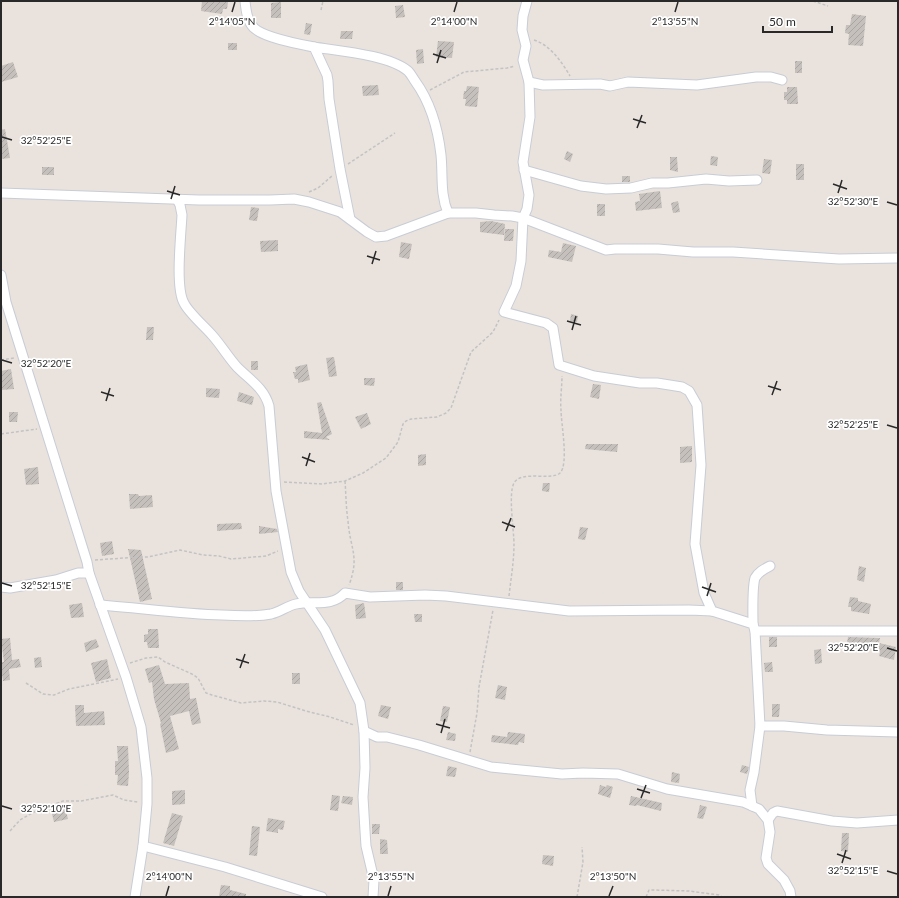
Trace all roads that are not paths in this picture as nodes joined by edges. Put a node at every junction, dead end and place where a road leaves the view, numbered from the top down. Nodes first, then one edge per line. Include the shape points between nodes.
1 (245, 1) edge
2 (527, 1) edge
3 (314, 47) junction
4 (782, 80) dead end
5 (529, 82) junction
6 (524, 170) junction
7 (757, 180) dead end
8 (1, 193) edge
9 (177, 199) junction
10 (448, 213) junction
11 (523, 218) junction
12 (350, 219) junction
13 (898, 258) edge
14 (1, 275) edge
15 (770, 566) dead end
16 (89, 573) junction
17 (1, 587) edge
18 (308, 604) junction
19 (100, 605) junction
20 (712, 611) junction
21 (754, 628) junction
22 (898, 630) edge
23 (760, 726) junction
24 (364, 731) junction
25 (898, 732) edge
26 (752, 806) junction
27 (768, 820) junction
28 (898, 820) edge
29 (144, 846) junction
30 (134, 897) edge
31 (322, 897) edge
32 (373, 897) edge
33 (791, 897) edge

1 - 3 street via 248,17 254,28 279,39
2 - 5 street via 522,24 526,46 523,64
3 - 10 street via 386,60 408,72 431,109 439,138 442,184
3 - 12 street via 327,75
4 - 5 street via 756,77 697,85 628,82 610,86 543,85
5 - 6 street via 530,117
6 - 7 street via 581,186 606,189 706,179
6 - 11 street via 529,195
8 - 9 street
9 - 12 street via 294,199 340,212
9 - 18 street via 182,215 179,282 183,303 266,397 269,406 275,482 291,572
10 - 11 street
10 - 12 street via 386,236 376,237
11 - 13 street via 606,250 658,249 839,259
11 - 20 street via 521,261 516,286 504,312 553,328 559,365 594,376 682,387 689,391 697,405 701,465 695,544 704,593
14 - 16 street via 6,302
15 - 21 street via 755,578
16 - 17 street via 78,573 56,580 10,588
16 - 19 street
18 - 19 street via 298,603 272,614 256,616 165,612
18 - 20 street via 330,603 340,599 345,593 370,597 425,595 569,611
18 - 24 street via 325,630 360,703
19 - 29 street via 141,727 147,778
20 - 21 street
21 - 22 street
21 - 23 street
23 - 25 street
23 - 26 street via 750,790
24 - 26 street via 377,737 387,737 491,767 562,774 618,774 667,789 744,802
24 - 32 street via 366,846 374,880
26 - 27 street via 759,809
27 - 28 street via 777,811 857,823
27 - 33 street via 769,840 766,858 768,864 784,880
29 - 30 street
29 - 31 street via 225,867

